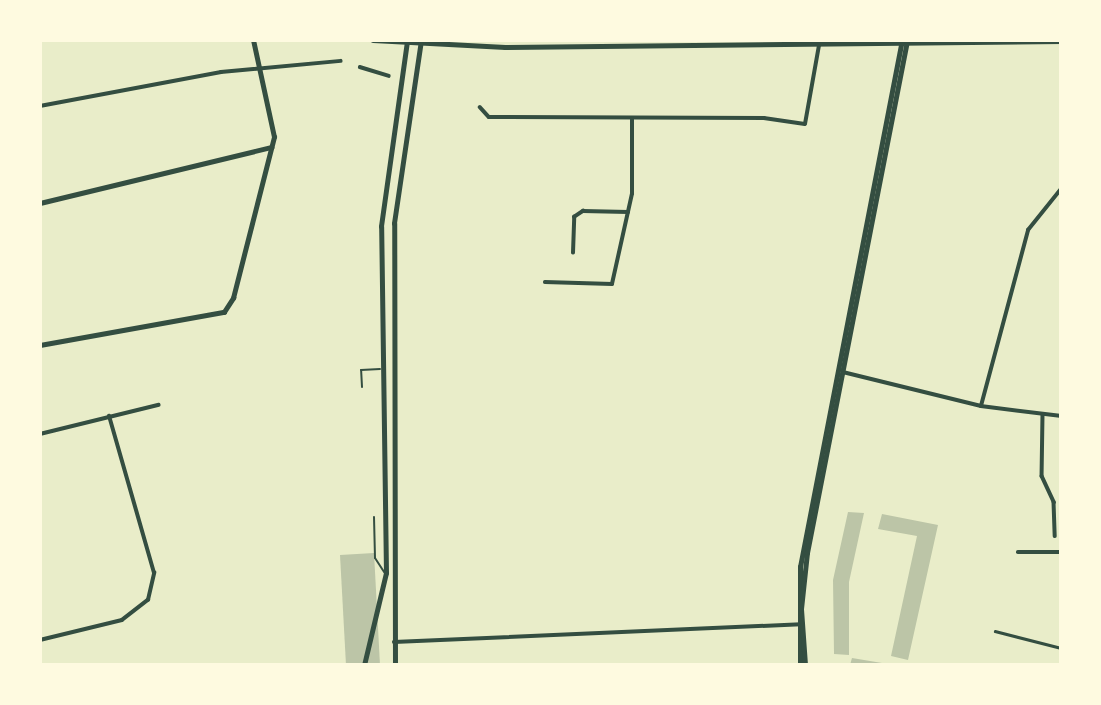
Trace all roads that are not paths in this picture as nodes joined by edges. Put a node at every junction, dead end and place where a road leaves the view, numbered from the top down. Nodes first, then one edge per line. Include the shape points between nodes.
1 (253, 40) edge
2 (373, 40) edge
3 (903, 41) edge
4 (1061, 41) edge
5 (407, 42) edge
6 (421, 42) edge
7 (820, 42) edge
8 (340, 61) dead end
9 (360, 67) dead end
10 (258, 69) junction
11 (389, 76) dead end
12 (40, 106) edge
13 (480, 107) dead end
14 (632, 120) junction
15 (271, 148) junction
16 (1061, 189) edge
17 (40, 203) edge
18 (628, 212) junction
19 (573, 253) dead end
20 (545, 282) dead end
21 (40, 345) edge
22 (380, 369) junction
23 (843, 372) junction
24 (362, 387) dead end
25 (158, 405) dead end
26 (981, 406) junction
27 (1043, 415) junction
28 (109, 416) junction
29 (1061, 416) edge
30 (40, 434) edge
31 (374, 517) dead end
32 (1055, 536) dead end
33 (1018, 552) dead end
34 (1061, 552) edge
35 (386, 573) junction
36 (398, 573) junction
37 (799, 624) junction
38 (995, 631) dead end
39 (40, 640) edge
40 (394, 642) junction
41 (1061, 648) edge
42 (364, 665) edge
43 (395, 665) edge
44 (800, 665) edge
45 (805, 665) edge

1 - 10 street
2 - 5 street
3 - 4 street
3 - 7 street
3 - 23 street
5 - 6 street
5 - 22 main road via 381,226
6 - 7 street
6 - 36 main road via 394,223
7 - 14 street via 805,124 764,118
8 - 10 street
9 - 11 street
10 - 12 street
10 - 15 street via 274,137
13 - 14 street via 489,117
14 - 18 street
15 - 17 street
15 - 21 street via 233,298 224,312
16 - 26 street via 1028,230
18 - 19 street via 583,211 575,217
18 - 20 street via 612,284
22 - 24 lane via 361,370
22 - 35 main road
23 - 26 street
23 - 37 street via 800,567
25 - 28 street
26 - 27 street
27 - 29 street
27 - 32 street via 1042,477 1054,502
28 - 30 street
28 - 39 street via 154,573 148,600 122,620
31 - 35 lane via 376,558
33 - 34 street
35 - 36 lane
35 - 42 main road
36 - 40 main road
37 - 40 street
37 - 44 street
37 - 45 street
38 - 41 street
40 - 43 main road

